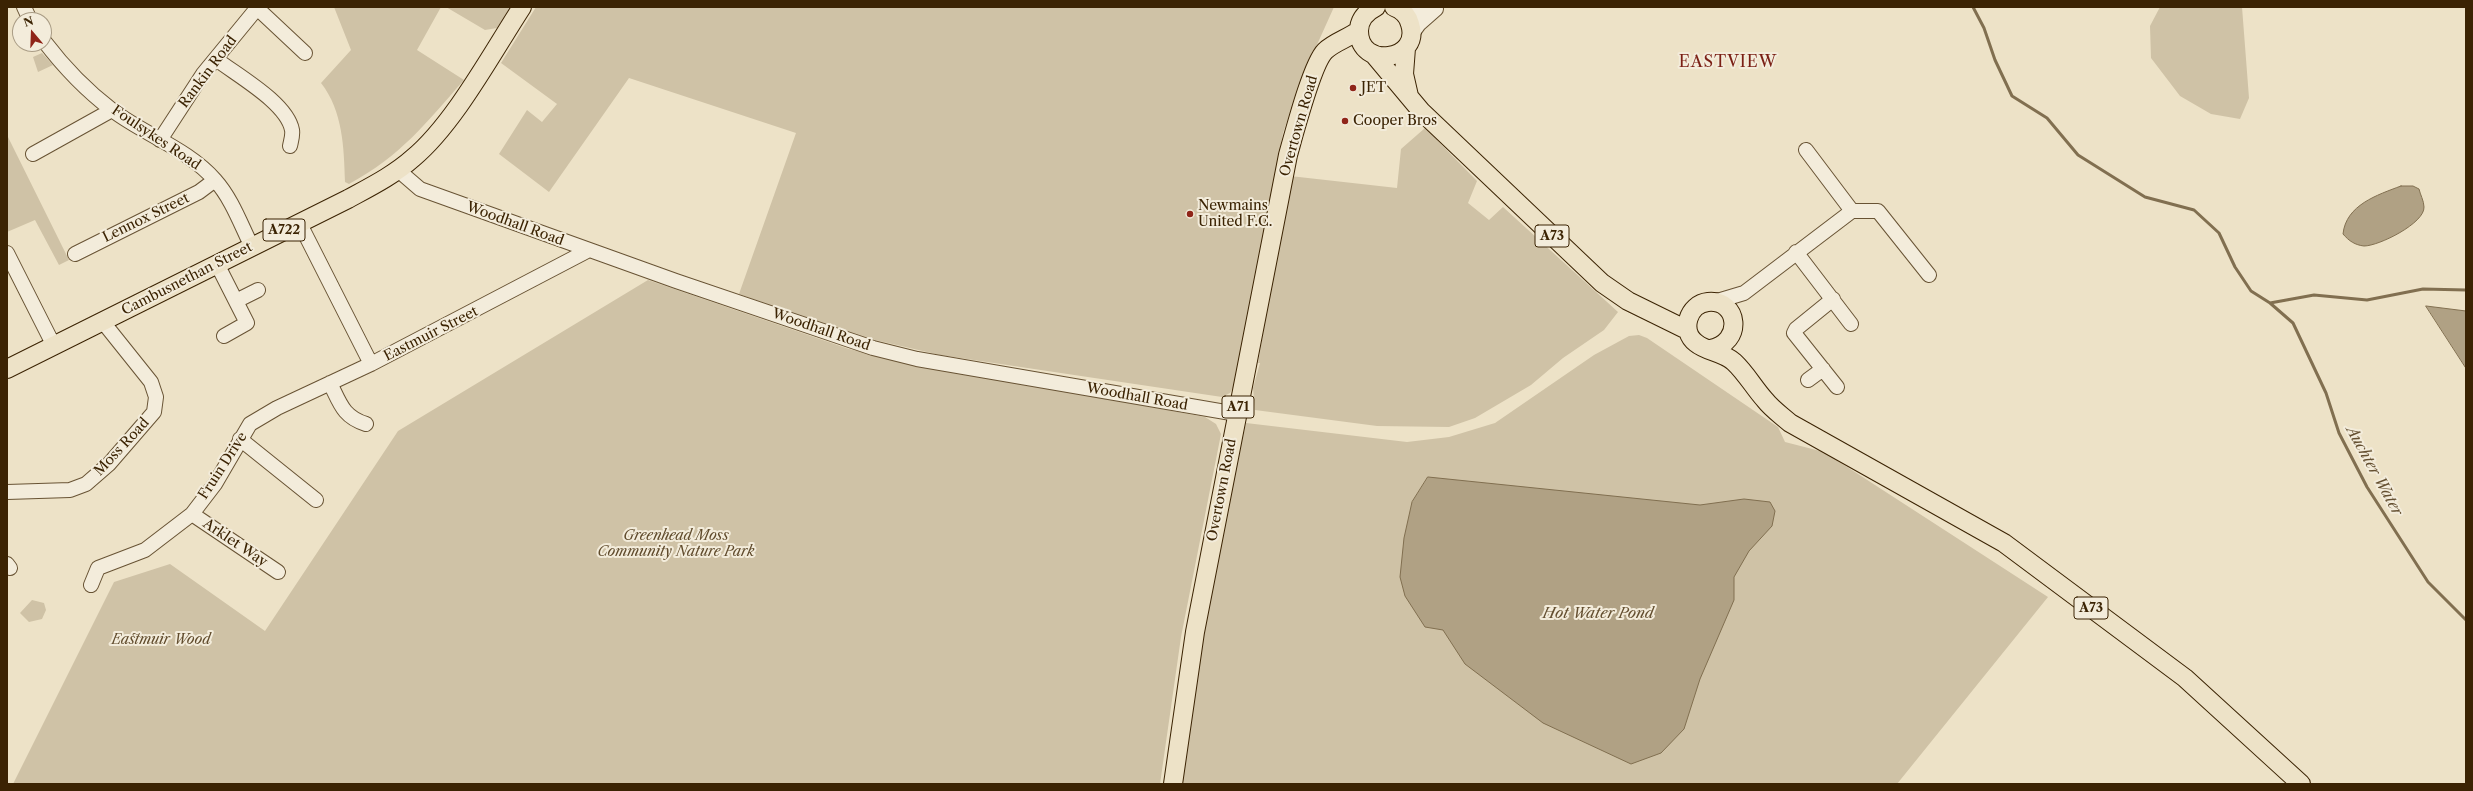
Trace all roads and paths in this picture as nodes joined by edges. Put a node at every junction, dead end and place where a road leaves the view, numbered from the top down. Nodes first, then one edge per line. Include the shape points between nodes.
1 (257, 7) edge
2 (522, 7) edge
3 (1395, 7) edge
4 (1366, 15) edge
5 (1409, 41) junction
6 (1337, 44) junction
7 (52, 51) edge
8 (305, 53) dead end
9 (1372, 54) junction
10 (216, 59) junction
11 (1410, 98) junction
12 (112, 110) junction
13 (160, 140) junction
14 (290, 146) dead end
15 (1806, 150) dead end
16 (33, 154) dead end
17 (398, 170) junction
18 (215, 180) junction
19 (1852, 211) junction
20 (299, 222) junction
21 (252, 247) junction
22 (583, 248) junction
23 (1796, 252) junction
24 (7, 253) edge
25 (75, 254) dead end
26 (217, 264) junction
27 (1929, 274) dead end
28 (258, 290) dead end
29 (1744, 293) junction
30 (1833, 300) junction
31 (236, 301) junction
32 (1714, 302) junction
33 (1689, 321) junction
34 (103, 322) junction
35 (1851, 324) dead end
36 (1732, 327) junction
37 (224, 336) dead end
38 (54, 346) junction
39 (1710, 349) junction
40 (371, 364) junction
41 (7, 369) edge
42 (1823, 370) junction
43 (1748, 377) junction
44 (1808, 380) dead end
45 (330, 383) junction
46 (1838, 387) dead end
47 (1237, 414) junction
48 (366, 424) dead end
49 (240, 440) junction
50 (7, 492) edge
51 (316, 500) dead end
52 (192, 514) junction
53 (278, 572) dead end
54 (91, 585) dead end
55 (1173, 784) edge
56 (2301, 784) edge

1 - 8 street
1 - 10 street, Rankin Road
2 - 17 main road, Cambusnethan Street / A722 via 438,131 414,158
3 - 5 main road via 1408,19
3 - 5 street via 1414,10 1436,9 1419,24
4 - 6 main road, Overtown Road / A71
4 - 9 main road, A73 via 1360,38
5 - 9 main road via 1392,57
5 - 11 main road via 1404,74
6 - 9 main road via 1358,46
6 - 47 main road, Overtown Road / A71 via 1322,55 1305,98 1288,155
7 - 12 street, Foulsykes Road via 70,72
9 - 11 main road, A73
10 - 13 street, Rankin Road via 189,94
10 - 14 street via 284,112 293,132
11 - 33 main road, A73 via 1498,186 1602,283 1621,297 1648,309
12 - 13 street, Foulsykes Road
12 - 16 street
13 - 18 street, Foulsykes Road via 197,164
15 - 19 street
17 - 20 main road, Cambusnethan Street / A722 via 358,194
17 - 22 street, Woodhall Road via 420,189
18 - 21 street, Foulsykes Road via 226,194
18 - 25 street, Lennox Street via 199,192
19 - 23 street
19 - 27 street via 1878,212
20 - 21 main road, Cambusnethan Street / A722
20 - 40 street, Eastmuir Street
21 - 26 main road, Cambusnethan Street / A722
22 - 40 street, Eastmuir Street
22 - 47 street, Woodhall Road via 873,348 917,359
23 - 29 street
23 - 30 street
24 - 38 street
26 - 31 street
26 - 34 main road, Cambusnethan Street / A722
28 - 31 street
29 - 32 street
29 - 36 street
30 - 35 street
30 - 42 street via 1796,329 1794,334
31 - 37 street via 246,324
32 - 33 main road via 1701,304
32 - 36 main road via 1726,307
33 - 39 main road via 1693,341
34 - 38 main road, Cambusnethan Street / A722
34 - 50 street, Moss Road via 151,382 156,396 154,412 109,464 86,484 70,490
36 - 39 main road via 1726,343
36 - 43 main road via 1739,361
38 - 41 main road, Cambusnethan Street / A722
39 - 43 main road via 1724,355
40 - 45 street, Fruin Drive
42 - 44 street
42 - 46 street
43 - 56 main road, A73 via 1774,410 1790,422 2004,543 2185,678
45 - 48 street via 352,420
45 - 49 street, Fruin Drive via 260,417 250,424
47 - 55 main road, Overtown Road / A71 via 1195,632
49 - 51 street
49 - 52 street, Fruin Drive via 215,484
52 - 53 street, Arklet Way
52 - 54 street, Fruin Drive via 145,550 98,568

